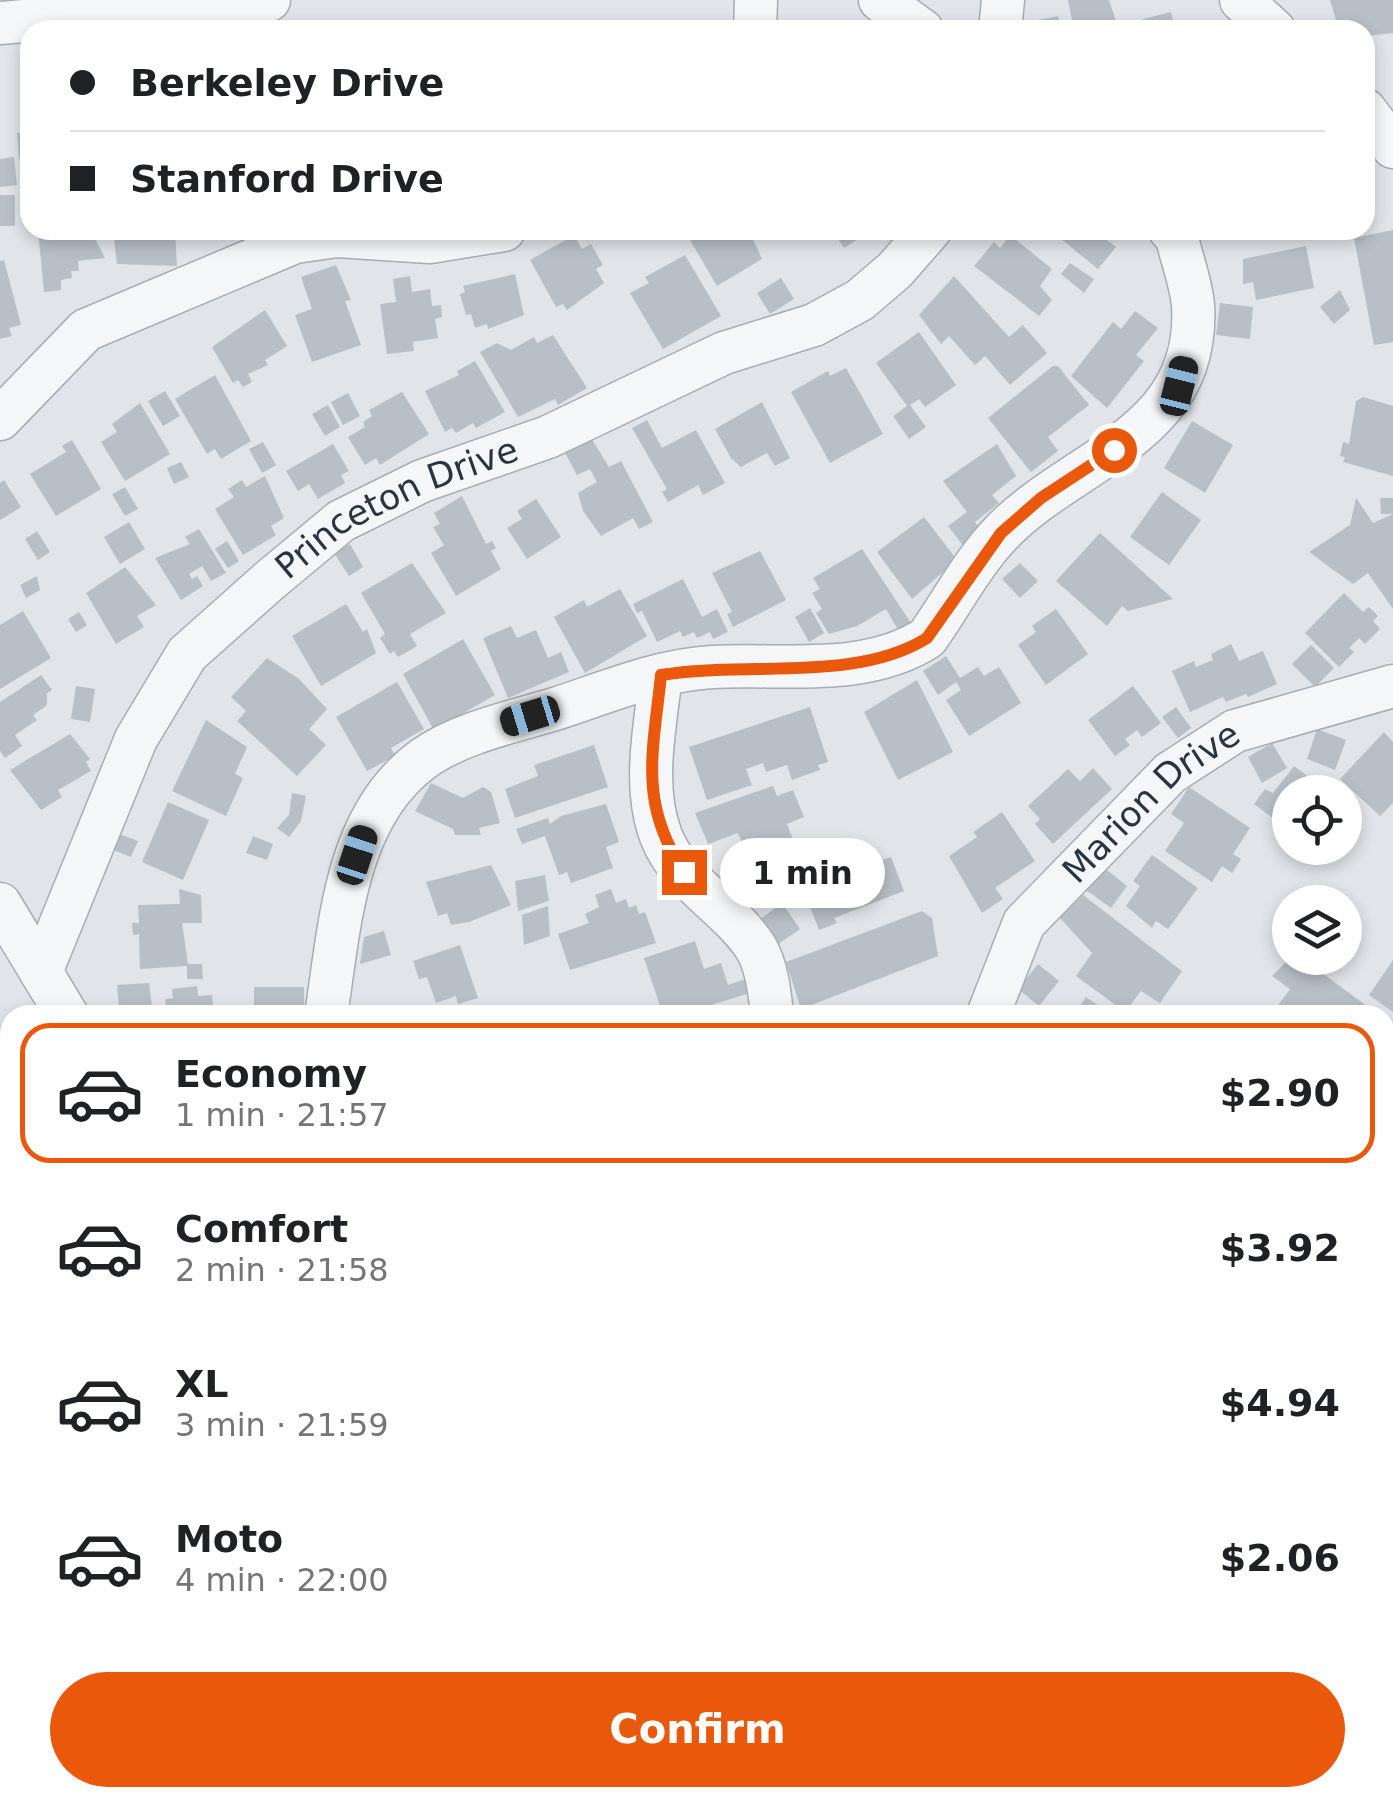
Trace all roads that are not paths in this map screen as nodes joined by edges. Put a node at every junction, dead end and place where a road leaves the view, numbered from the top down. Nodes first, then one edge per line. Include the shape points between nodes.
1 (269, 0) edge
2 (880, 0) edge
3 (1241, 0) edge
4 (35, 20) edge
5 (908, 20) edge
6 (1263, 20) edge
7 (1375, 123) edge
8 (1393, 147) edge
9 (309, 240) edge
10 (399, 240) edge
11 (442, 240) edge
12 (921, 240) edge
13 (1176, 240) edge
14 (0, 419) edge
15 (661, 675) junction
16 (1393, 686) edge
17 (0, 904) edge
18 (41, 972) junction
19 (61, 1005) edge
20 (328, 1005) edge
21 (770, 1005) edge
22 (992, 1005) edge

1 - 4 street
2 - 5 street
3 - 6 street
7 - 8 street
9 - 14 street via 86,330
10 - 11 street
12 - 18 street, Princeton Drive via 860,300 814,326 724,353 548,437 422,481 342,522 269,581 188,654 136,739
13 - 15 street via 1192,304 1179,386 1157,415 1001,533 927,638 910,649 830,666 708,667
15 - 20 street via 465,737 423,759 395,786 367,825 347,885
15 - 21 street via 652,805 662,839 684,872 758,949
16 - 22 street, Marion Drive via 1235,731 1170,773 1024,923
17 - 18 street
18 - 19 street

